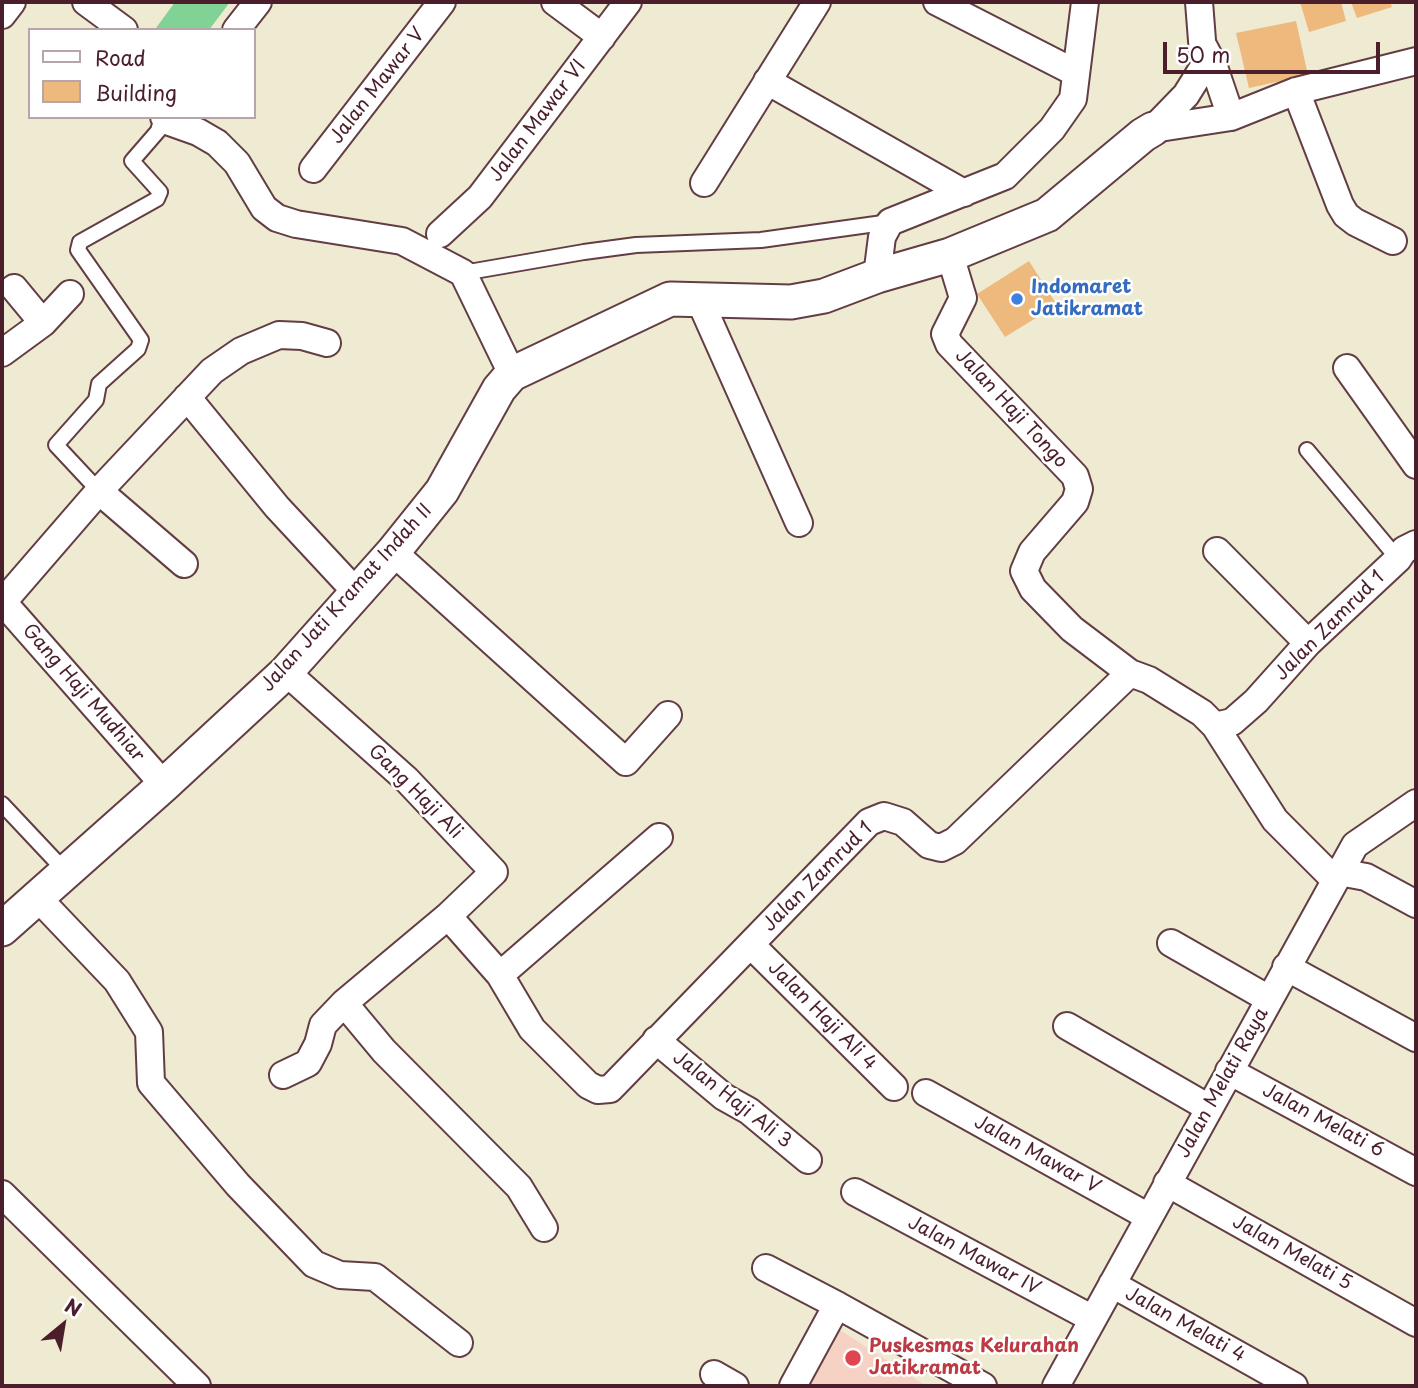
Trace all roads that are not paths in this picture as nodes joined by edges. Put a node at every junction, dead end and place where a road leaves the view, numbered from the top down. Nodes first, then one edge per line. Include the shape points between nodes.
1 (12, 2) edge
2 (86, 2) edge
3 (258, 2) edge
4 (442, 2) edge
5 (555, 2) edge
6 (628, 2) edge
7 (817, 2) edge
8 (937, 2) edge
9 (1085, 2) edge
10 (1199, 2) edge
11 (2, 15) edge
12 (121, 28) edge
13 (238, 28) edge
14 (602, 37) junction
15 (1201, 42) junction
16 (1416, 61) edge
17 (1076, 73) junction
18 (767, 81) junction
19 (1296, 91) junction
20 (1231, 117) junction
21 (162, 119) edge
22 (165, 119) edge
23 (1153, 129) junction
24 (313, 169) dead end
25 (704, 183) dead end
26 (964, 193) junction
27 (890, 222) junction
28 (440, 234) dead end
29 (1393, 241) dead end
30 (950, 255) junction
31 (463, 273) junction
32 (877, 276) junction
33 (14, 288) dead end
34 (70, 294) dead end
35 (700, 301) junction
36 (43, 323) junction
37 (327, 343) dead end
38 (2, 353) edge
39 (1347, 368) dead end
40 (512, 374) junction
41 (187, 397) junction
42 (1307, 450) dead end
43 (1416, 465) edge
44 (99, 491) junction
45 (799, 523) dead end
46 (1217, 551) dead end
47 (393, 552) junction
48 (1409, 555) edge
49 (184, 564) dead end
50 (356, 592) junction
51 (3, 601) edge
52 (1308, 643) junction
53 (286, 672) junction
54 (1130, 673) junction
55 (668, 715) dead end
56 (1215, 726) junction
57 (164, 785) junction
58 (1416, 803) edge
59 (2, 804) edge
60 (659, 837) dead end
61 (67, 873) junction
62 (1337, 876) junction
63 (38, 898) junction
64 (1416, 904) edge
65 (448, 916) junction
66 (2, 929) edge
67 (1171, 943) dead end
68 (751, 945) junction
69 (1286, 967) junction
70 (500, 975) junction
71 (1269, 999) junction
72 (344, 1003) junction
73 (1067, 1026) dead end
74 (1416, 1038) edge
75 (656, 1040) junction
76 (1230, 1071) junction
77 (283, 1075) dead end
78 (894, 1087) dead end
79 (926, 1093) dead end
80 (1209, 1108) junction
81 (808, 1160) dead end
82 (1416, 1172) edge
83 (1167, 1183) junction
84 (855, 1192) dead end
85 (2, 1194) edge
86 (1149, 1217) junction
87 (544, 1228) dead end
88 (766, 1268) dead end
89 (1112, 1284) junction
90 (837, 1305) junction
91 (1093, 1319) junction
92 (1416, 1323) edge
93 (459, 1343) dead end
94 (197, 1386) edge
95 (793, 1386) edge
96 (982, 1386) edge
97 (1056, 1386) edge
98 (1294, 1386) edge

1 - 11 street
2 - 12 street
3 - 13 street
4 - 24 street, Jalan Mawar V
5 - 14 street
6 - 14 street, Jalan Mawar VI
7 - 18 street
8 - 17 street
9 - 17 street
10 - 15 street
14 - 28 street, Jalan Mawar VI via 480,197
15 - 20 street
15 - 23 street via 1204,66 1198,79
16 - 19 street
17 - 26 street via 1073,99 1052,129 1005,176
18 - 25 street
18 - 26 street
19 - 20 street
19 - 29 street via 1346,215
20 - 23 street
21 - 44 lane via 158,131 132,161 160,192 157,199 80,242 78,250 141,340 138,349 99,384 96,400 56,445
22 - 31 street via 217,143 277,219 402,241
23 - 30 street, Jalan Jati Kramat Indah II via 1047,215
26 - 27 street
27 - 31 lane via 761,240 636,245
27 - 32 street via 882,237
30 - 32 street, Jalan Jati Kramat Indah II
30 - 54 street, Jalan Haji Tongo via 963,298 945,334 949,344 1075,476 1079,489 1075,502 1032,552 1024,571 1033,589 1072,629
31 - 40 street
32 - 35 street, Jalan Jati Kramat Indah II via 824,296 791,302
33 - 36 street
34 - 36 street
35 - 40 street, Jalan Jati Kramat Indah II via 670,299
35 - 45 street
36 - 38 street
37 - 41 street via 279,335 262,341 212,371
39 - 43 street
40 - 47 street, Jalan Jati Kramat Indah II via 499,388 442,491
41 - 44 street
41 - 50 street via 276,507
42 - 48 lane
44 - 49 street
44 - 51 street
46 - 52 street
47 - 50 street, Jalan Jati Kramat Indah II
47 - 55 street via 626,762
48 - 52 street, Jalan Zamrud 1
50 - 53 street, Jalan Jati Kramat Indah II
51 - 57 street, Gang Haji Mudhiar
52 - 56 street, Jalan Zamrud 1 via 1232,723
53 - 57 street, Jalan Jati Kramat Indah II
53 - 65 street, Gang Haji Ali via 407,780 494,872
54 - 56 street via 1202,713
54 - 68 street, Jalan Zamrud 1 via 956,841 941,848 929,845 903,822 884,816 869,822
56 - 62 street via 1275,820
57 - 61 street, Jalan Jati Kramat Indah II
58 - 62 street, Jalan Melati Raya via 1355,845
59 - 61 lane
60 - 70 street
61 - 63 street, Jalan Jati Kramat Indah II
62 - 64 street via 1367,877
62 - 69 street, Jalan Melati Raya
63 - 66 street, Jalan Jati Kramat Indah II
63 - 93 street via 117,981 149,1032 151,1083 238,1185 314,1264 340,1275 375,1277
65 - 70 street, Jalan Zamrud 1
65 - 72 street
67 - 71 street
68 - 75 street, Jalan Zamrud 1
68 - 78 street, Jalan Haji Ali 4
69 - 71 street, Jalan Melati Raya
69 - 74 street
70 - 75 street, Jalan Zamrud 1 via 532,1029 598,1090 610,1088
71 - 76 street, Jalan Melati Raya
72 - 77 street via 323,1025 308,1063
72 - 87 street via 384,1051 519,1187
73 - 80 street
75 - 81 street, Jalan Haji Ali 3
76 - 80 street, Jalan Melati Raya
76 - 82 street, Jalan Melati 6
79 - 86 street, Jalan Mawar V
80 - 83 street, Jalan Melati Raya
83 - 86 street, Jalan Melati Raya
83 - 92 street, Jalan Melati 5
84 - 91 street, Jalan Mawar IV
85 - 94 street
86 - 89 street, Jalan Melati Raya
88 - 90 street
89 - 91 street, Jalan Melati Raya
89 - 98 street, Jalan Melati 4
90 - 95 street
90 - 96 street
91 - 97 street, Jalan Melati Raya

